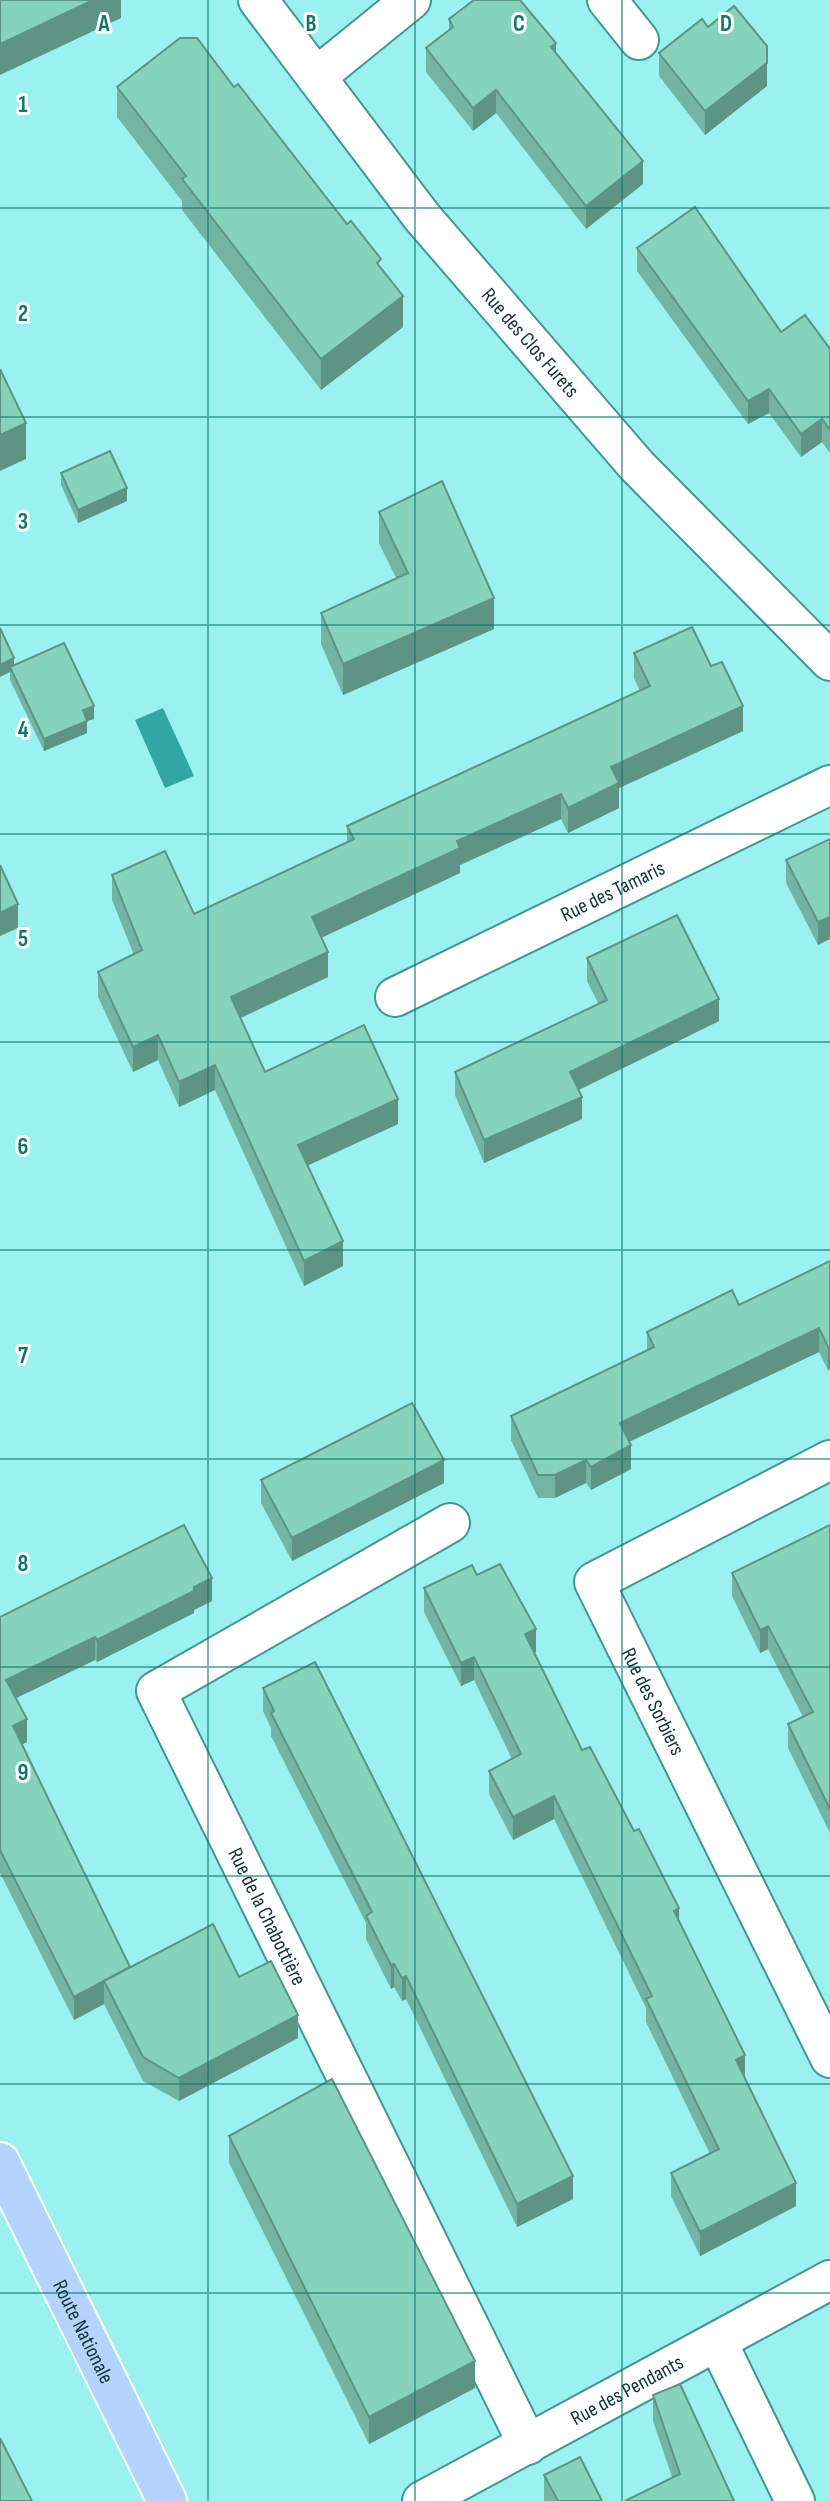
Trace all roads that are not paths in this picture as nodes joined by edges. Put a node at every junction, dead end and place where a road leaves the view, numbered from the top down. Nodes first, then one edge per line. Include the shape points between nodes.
1 (258, 0) edge
2 (411, 0) edge
3 (607, 0) edge
4 (639, 40) dead end
5 (316, 77) junction
6 (830, 661) edge
7 (830, 785) edge
8 (395, 997) dead end
9 (830, 1461) edge
10 (450, 1523) dead end
11 (830, 2058) edge
12 (0, 2162) edge
13 (830, 2280) edge
14 (718, 2343) junction
15 (528, 2445) junction
16 (167, 2501) edge
17 (422, 2501) edge
18 (795, 2501) edge

1 - 5 street, Rue des Clos Furets
2 - 5 street
3 - 4 street
5 - 6 street, Rue des Clos Furets via 422,217 637,466
7 - 8 street, Rue des Tamaris
9 - 11 street, Rue des Sorbiers via 594,1582
10 - 15 street, Rue de la Chabottière via 156,1691
12 - 16 main road, Route Nationale
13 - 14 street, Rue des Pendants
14 - 15 street, Rue des Pendants
14 - 18 street
15 - 17 street, Rue des Pendants

